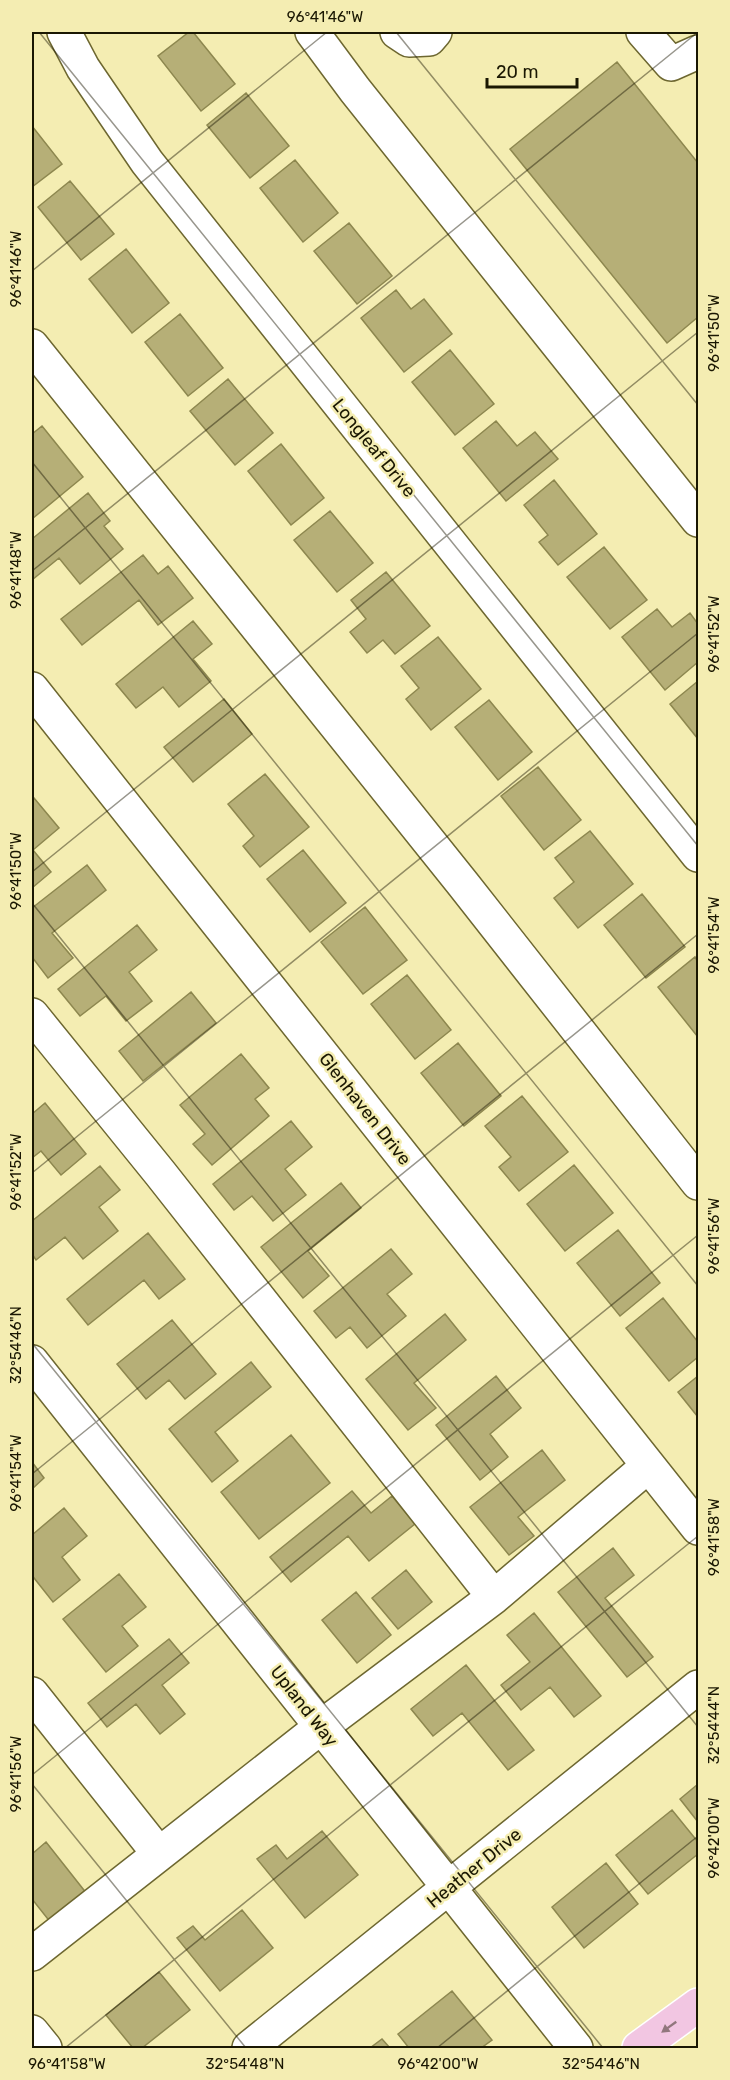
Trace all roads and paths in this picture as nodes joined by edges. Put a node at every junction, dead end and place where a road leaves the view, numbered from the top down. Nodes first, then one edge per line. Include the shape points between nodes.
1 (64, 32) edge
2 (312, 32) edge
3 (397, 32) edge
4 (435, 32) edge
5 (642, 32) edge
6 (699, 52) edge
7 (32, 346) edge
8 (699, 520) edge
9 (32, 689) edge
10 (699, 855) edge
11 (32, 1015) edge
12 (699, 1183) edge
13 (32, 1362) edge
14 (648, 1466) junction
15 (699, 1528) edge
16 (494, 1596) junction
17 (699, 1687) edge
18 (32, 1694) edge
19 (321, 1726) junction
20 (159, 1854) junction
21 (448, 1888) junction
22 (32, 1954) edge
23 (699, 2005) edge
24 (32, 2032) edge
25 (45, 2049) edge
26 (249, 2049) edge
27 (576, 2049) edge
28 (639, 2049) edge

1 - 10 street, Longleaf Drive via 83,68 147,162
2 - 8 street
3 - 4 street via 409,40 429,39
5 - 6 street via 671,64
7 - 12 street
9 - 14 street, Glenhaven Drive
11 - 16 street
13 - 19 street, Upland Way
14 - 15 street, Glenhaven Drive
14 - 16 street
16 - 19 street
17 - 21 street, Heather Drive
18 - 20 street
19 - 20 street
19 - 21 street, Upland Way
20 - 22 street
21 - 26 street, Heather Drive
21 - 27 street, Upland Way
23 -> 28 main road
24 - 25 street

